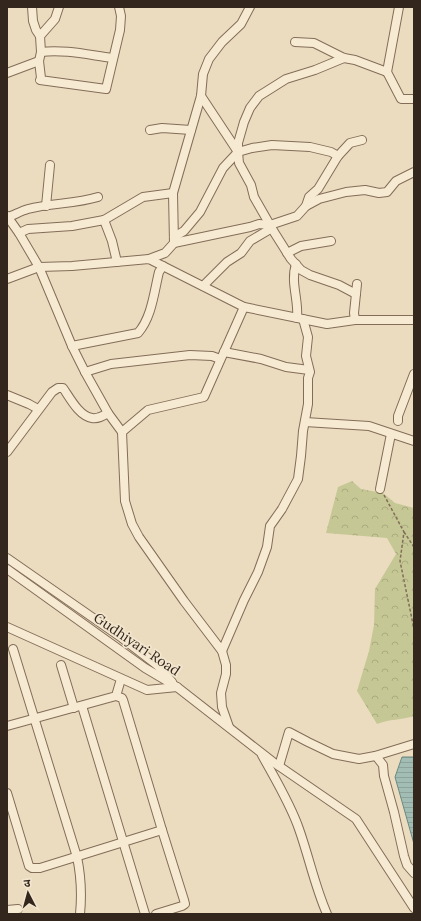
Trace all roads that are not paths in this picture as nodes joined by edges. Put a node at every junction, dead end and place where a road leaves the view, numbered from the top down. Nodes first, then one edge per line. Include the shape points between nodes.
1 (32, 7) edge
2 (59, 7) edge
3 (119, 7) edge
4 (250, 7) edge
5 (399, 7) edge
6 (40, 36) junction
7 (295, 42) dead end
8 (41, 52) junction
9 (112, 58) junction
10 (344, 58) junction
11 (39, 62) junction
12 (388, 72) junction
13 (7, 73) edge
14 (201, 96) junction
15 (414, 99) edge
16 (150, 130) dead end
17 (191, 130) junction
18 (362, 140) dead end
19 (238, 152) junction
20 (338, 156) junction
21 (50, 166) dead end
22 (414, 172) edge
23 (173, 193) junction
24 (98, 197) dead end
25 (46, 206) junction
26 (306, 206) junction
27 (7, 217) edge
28 (104, 220) junction
29 (271, 227) junction
30 (19, 233) junction
31 (174, 240) junction
32 (331, 241) dead end
33 (287, 253) junction
34 (149, 259) junction
35 (117, 262) junction
36 (296, 264) junction
37 (163, 266) junction
38 (40, 267) junction
39 (7, 279) edge
40 (357, 284) dead end
41 (203, 286) junction
42 (356, 294) junction
43 (244, 307) junction
44 (300, 319) junction
45 (355, 320) junction
46 (414, 320) edge
47 (72, 346) junction
48 (222, 356) junction
49 (309, 370) junction
50 (85, 372) junction
51 (414, 374) edge
52 (7, 395) edge
53 (38, 409) junction
54 (108, 413) junction
55 (398, 421) dead end
56 (305, 422) junction
57 (122, 432) junction
58 (391, 434) junction
59 (414, 442) edge
60 (7, 452) edge
61 (380, 489) road end
62 (7, 558) edge
63 (7, 570) edge
64 (7, 627) edge
65 (12, 649) dead end
66 (222, 651) junction
67 (61, 665) dead end
68 (121, 679) junction
69 (177, 687) junction
70 (116, 696) junction
71 (82, 706) junction
72 (74, 708) junction
73 (34, 719) junction
74 (7, 726) edge
75 (229, 727) junction
76 (414, 744) edge
77 (261, 752) junction
78 (376, 756) junction
79 (279, 766) junction
80 (7, 792) edge
81 (162, 830) junction
82 (123, 843) junction
83 (77, 856) junction
84 (414, 873) edge
85 (411, 899) edge
86 (414, 908) edge
87 (18, 909) dead end
88 (7, 910) edge
89 (80, 914) edge
90 (145, 914) edge
91 (156, 914) edge
92 (327, 914) edge

1 - 6 street via 33,20
2 - 6 street via 55,19
3 - 9 street via 120,30
4 - 14 street via 241,24 209,59 203,74
5 - 12 street
6 - 8 street
7 - 10 street via 314,43
8 - 9 street via 67,52
8 - 11 street
9 - 11 street via 106,89 40,80
10 - 12 street
10 - 19 street via 286,79 259,96 244,122
11 - 13 street
12 - 15 street via 401,99
14 - 17 street
14 - 19 street
16 - 17 street
17 - 23 street
18 - 20 street via 350,143
19 - 20 street via 272,145 310,147
19 - 29 street via 254,197
19 - 31 street via 223,168 200,212
20 - 26 street via 318,188 309,197
21 - 25 street
22 - 26 street via 396,181 387,192 346,192 319,199
23 - 28 street via 143,197
23 - 31 street
24 - 25 street
25 - 27 street via 27,209
26 - 29 street via 296,216
27 - 30 street
28 - 30 street via 72,226 28,229
28 - 35 street
29 - 31 street via 259,224 250,228
29 - 33 street
29 - 41 street via 250,241 241,253 227,262
30 - 38 street
31 - 34 street via 165,253
32 - 33 street via 301,246
33 - 36 street
34 - 35 street
34 - 37 street
35 - 38 street
36 - 42 street via 310,275
36 - 44 street via 294,276
37 - 41 street
37 - 47 street via 159,272 144,327 138,333
38 - 39 street
38 - 47 street
40 - 42 street
41 - 43 street
42 - 45 street
43 - 44 street
43 - 48 street
44 - 45 street via 326,324
44 - 49 street via 308,337 306,356
45 - 46 street
47 - 50 street
48 - 49 street via 261,359 286,367
48 - 50 street via 190,355 111,364
48 - 57 street via 204,397 148,410
49 - 56 street
50 - 54 street
51 - 55 street
52 - 53 street
53 - 54 street via 52,392 63,388 86,416 98,418
53 - 60 street
54 - 57 street
56 - 58 street via 369,426
56 - 66 street via 298,479 270,526 267,548 258,572
57 - 66 street via 125,501 132,524
58 - 59 street
58 - 61 street
62 - 69 street, Gudhiyari Road via 151,660
63 - 69 street, Gudhiyari Road via 145,668
64 - 68 street
65 - 73 street
66 - 75 street via 226,665 221,693 222,707
67 - 72 street
68 - 69 street via 147,690
68 - 70 street
69 - 75 street
70 - 71 street
70 - 81 street via 123,700
71 - 72 street
71 - 82 street
72 - 73 street
73 - 74 street
73 - 83 street
75 - 77 street
76 - 78 street
77 - 79 street
77 - 92 street via 299,828
78 - 79 street via 360,759 333,754 290,732
78 - 84 street via 383,765 404,856
79 - 85 street via 356,819
80 - 83 street via 29,866 40,868
81 - 82 street
81 - 91 street via 185,904
82 - 83 street
82 - 90 street
83 - 89 street via 81,878
85 - 86 street
87 - 88 street

